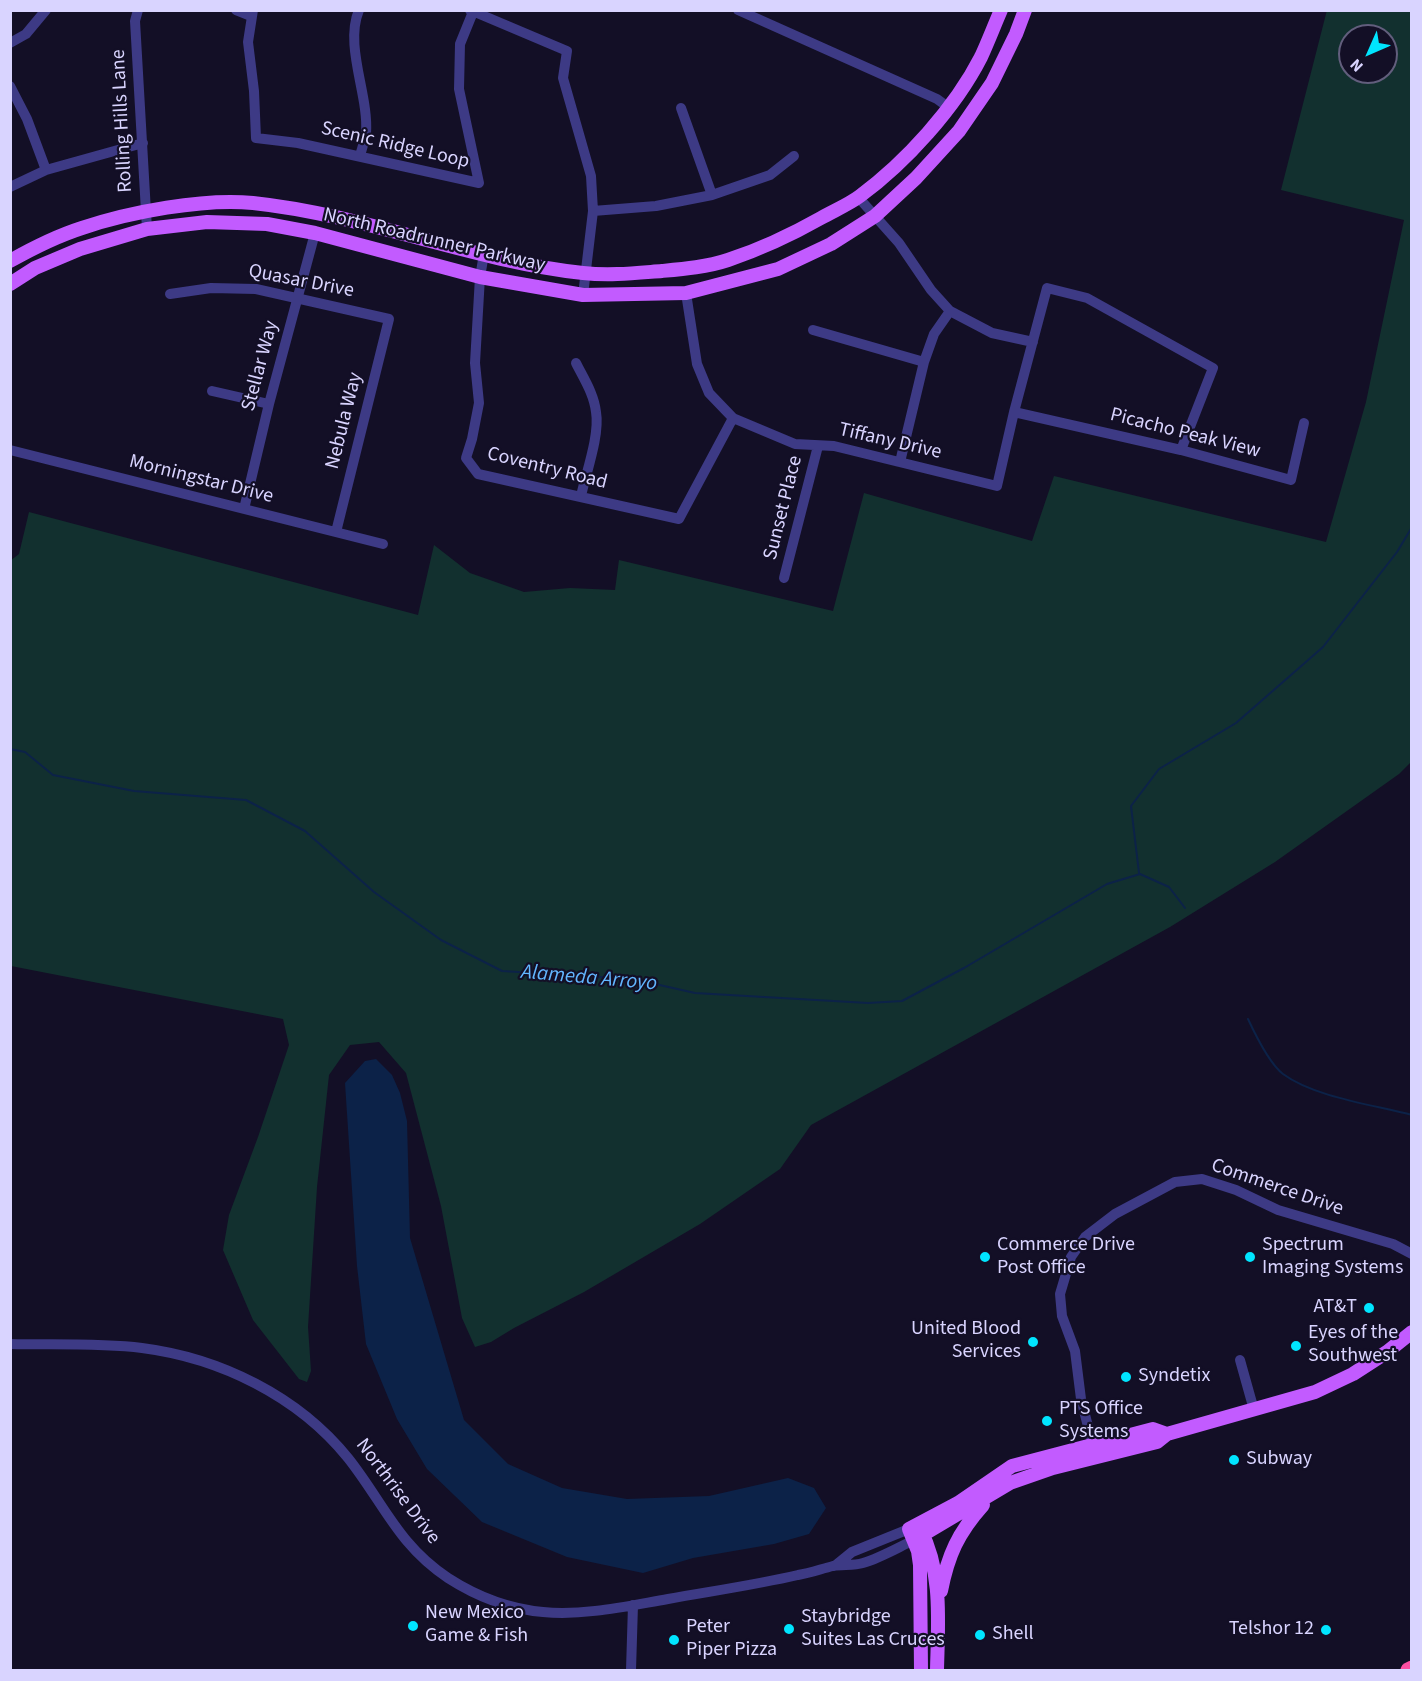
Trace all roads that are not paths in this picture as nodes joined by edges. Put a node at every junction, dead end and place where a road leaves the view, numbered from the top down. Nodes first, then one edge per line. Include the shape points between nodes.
1 (46, 10) edge
2 (138, 10) edge
3 (236, 10) edge
4 (359, 10) edge
5 (738, 10) edge
6 (1001, 10) edge
7 (1025, 10) edge
8 (471, 11) edge
9 (252, 13) edge
10 (753, 14) edge
11 (10, 43) edge
12 (10, 86) edge
13 (948, 107) junction
14 (681, 108) dead end
15 (143, 143) junction
16 (360, 156) junction
17 (794, 156) dead end
18 (46, 170) junction
19 (10, 187) edge
20 (712, 195) junction
21 (858, 197) junction
22 (593, 211) junction
23 (146, 212) junction
24 (874, 216) junction
25 (147, 229) junction
26 (315, 233) junction
27 (484, 254) junction
28 (10, 261) edge
29 (586, 273) junction
30 (480, 277) junction
31 (10, 284) edge
32 (686, 293) junction
33 (170, 294) dead end
34 (583, 295) junction
35 (298, 297) junction
36 (950, 311) junction
37 (389, 319) joint
38 (813, 330) dead end
39 (1033, 342) junction
40 (924, 362) junction
41 (576, 363) dead end
42 (212, 390) dead end
43 (269, 404) junction
44 (1014, 411) junction
45 (734, 418) junction
46 (1304, 423) dead end
47 (819, 446) junction
48 (10, 450) edge
49 (1181, 450) junction
50 (900, 462) junction
51 (581, 496) junction
52 (244, 509) junction
53 (336, 532) junction
54 (383, 544) dead end
55 (784, 578) dead end
56 (1412, 1254) edge
57 (1412, 1332) edge
58 (10, 1344) edge
59 (1240, 1360) dead end
60 (1254, 1410) junction
61 (1094, 1451) junction
62 (1010, 1483) junction
63 (916, 1532) junction
64 (633, 1605) junction
65 (939, 1605) junction
66 (921, 1619) junction
67 (938, 1621) junction
68 (631, 1671) edge
69 (921, 1671) edge
70 (937, 1671) edge

1 - 11 street via 26,34
2 - 15 street, Rolling Hills Lane via 135,21
3 - 9 street
4 - 16 street via 355,45 366,132
5 - 10 street
6 - 13 main road, North Roadrunner Parkway via 981,58
7 - 24 main road, North Roadrunner Parkway via 992,83 959,131
8 - 16 street, Scenic Ridge Loop via 460,44 459,89 479,183
8 - 22 street via 567,51 563,78 591,176
9 - 16 street, Scenic Ridge Loop via 248,42 256,138
10 - 13 street
12 - 18 street
13 - 21 main road, North Roadrunner Parkway via 897,165
14 - 20 street
15 - 18 street
15 - 23 street, Rolling Hills Lane
17 - 20 street via 770,175
18 - 19 street
20 - 22 street via 656,206
21 - 24 street
21 - 29 main road, North Roadrunner Parkway via 798,231 726,261 626,274
22 - 29 street
23 - 25 street, Rolling Hills Lane
23 - 27 main road, North Roadrunner Parkway via 209,202 252,203 317,213
23 - 28 main road, North Roadrunner Parkway via 82,228
24 - 32 main road, North Roadrunner Parkway via 831,244 778,269
24 - 36 street
25 - 26 main road, North Roadrunner Parkway via 207,222 267,224
25 - 31 main road, North Roadrunner Parkway via 80,249 35,268
26 - 30 main road, North Roadrunner Parkway
26 - 35 street, Stellar Way
27 - 29 main road, North Roadrunner Parkway
27 - 30 street, Coventry Road
29 - 34 street
30 - 34 main road, North Roadrunner Parkway
30 - 51 street, Coventry Road via 475,363 479,403 466,458 478,474
32 - 34 main road, North Roadrunner Parkway
32 - 45 street, Tiffany Drive via 701,374 709,393
33 - 35 street, Quasar Drive via 211,288
35 - 37 street, Quasar Drive
35 - 43 street, Stellar Way
36 - 39 street via 992,333
36 - 40 street via 934,334
37 - 53 street, Nebula Way
38 - 40 street
39 - 44 street
39 - 49 street via 1047,288 1088,298 1213,368
40 - 50 street
41 - 51 street via 597,414
42 - 43 street
43 - 52 street, Stellar Way
44 - 49 street, Picacho Peak View
44 - 50 street, Tiffany Drive via 997,486
45 - 47 street, Tiffany Drive via 795,444
45 - 51 street, Coventry Road via 679,519
46 - 49 street, Picacho Peak View via 1291,480
47 - 50 street, Tiffany Drive
47 - 55 street, Sunset Place
48 - 52 street, Morningstar Drive
52 - 53 street, Morningstar Drive
53 - 54 street, Morningstar Drive
56 - 61 street, Commerce Drive via 1393,1244 1278,1210 1202,1179 1175,1182 1115,1214 1085,1237 1071,1257 1060,1294
57 - 60 main road via 1353,1374 1315,1392
58 - 64 street, Northrise Drive via 142,1348 175,1353 242,1376 276,1395 332,1439 405,1540 424,1560 458,1584 492,1600 540,1612 570,1614
59 - 60 street
60 - 61 main road via 1167,1434 1156,1442
61 - 62 main road
61 - 63 main road via 1012,1466
62 - 63 main road
62 - 65 main road via 983,1505 956,1541
63 - 64 street, Northrise Drive via 862,1564
63 - 65 main road via 928,1546
63 - 66 main road
64 - 68 street
65 - 67 main road
66 - 67 main road
66 - 69 main road
67 - 70 main road

